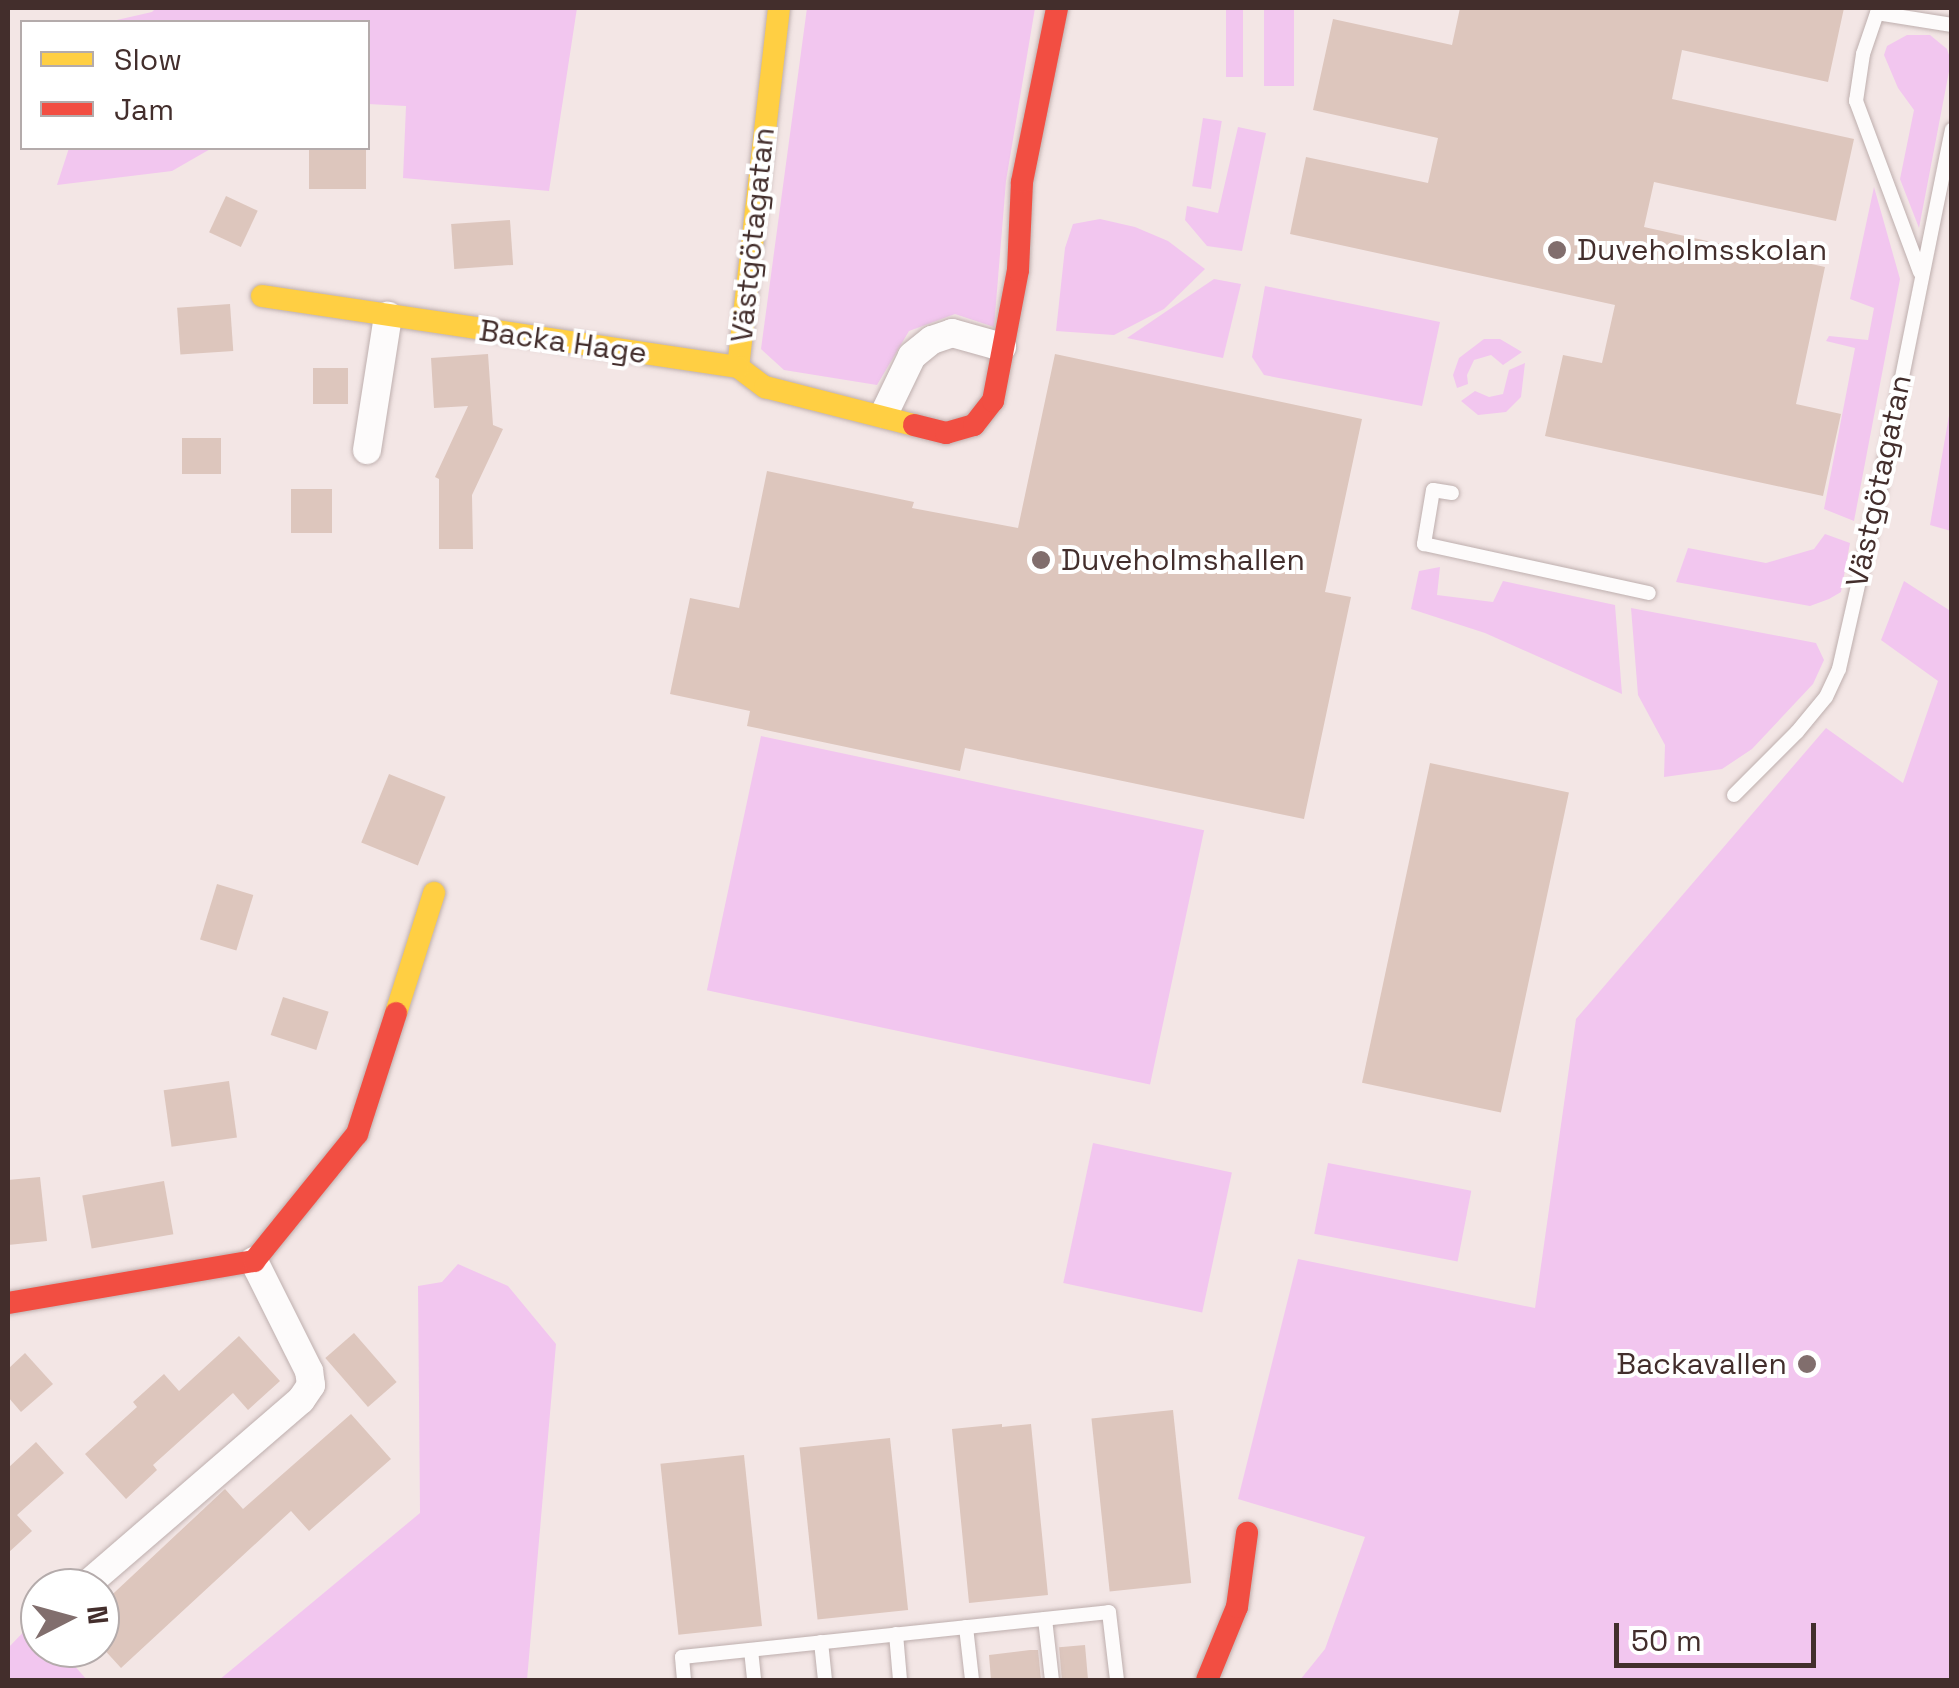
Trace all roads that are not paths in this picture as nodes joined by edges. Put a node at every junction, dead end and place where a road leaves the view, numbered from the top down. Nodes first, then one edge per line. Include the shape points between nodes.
1 (778, 8) edge
2 (1057, 8) edge
3 (1952, 25) edge
4 (1952, 130) edge
5 (1922, 275) junction
6 (262, 296) dead end
7 (388, 316) junction
8 (1002, 347) junction
9 (738, 367) junction
10 (884, 414) junction
11 (368, 450) dead end
12 (1452, 492) dead end
13 (1648, 593) dead end
14 (1734, 795) dead end
15 (434, 893) dead end
16 (254, 1261) junction
17 (8, 1303) edge
18 (1247, 1533) dead end
19 (106, 1568) edge
20 (1044, 1619) junction
21 (966, 1627) junction
22 (896, 1634) junction
23 (821, 1642) junction
24 (751, 1650) junction
25 (684, 1680) edge
26 (754, 1680) edge
27 (825, 1680) edge
28 (900, 1680) edge
29 (972, 1680) edge
30 (1052, 1680) edge
31 (1117, 1680) edge
32 (1208, 1680) edge

1 - 9 street, Västgötagatan
2 - 8 street, Västgötagatan via 1022,182 1018,270
3 - 5 lane via 1877,13 1856,101
4 - 5 lane, Västgötagatan
5 - 14 lane, Västgötagatan via 1839,669 1797,732
6 - 7 street, Backa Hage
7 - 9 street, Backa Hage
7 - 11 street
8 - 10 street via 952,333 932,340 912,356
8 - 10 street, Västgötagatan via 993,401 974,425 946,432
9 - 10 street, Västgötagatan via 764,387
12 - 13 lane via 1433,490 1424,544
15 - 16 street via 357,1134
16 - 17 street
16 - 19 street via 312,1385
18 - 32 street via 1236,1606
20 - 21 lane
20 - 30 lane
20 - 31 lane via 1109,1612
21 - 22 lane
21 - 29 lane
22 - 23 lane
22 - 28 lane
23 - 24 lane
23 - 27 lane
24 - 25 lane via 682,1657
24 - 26 lane

